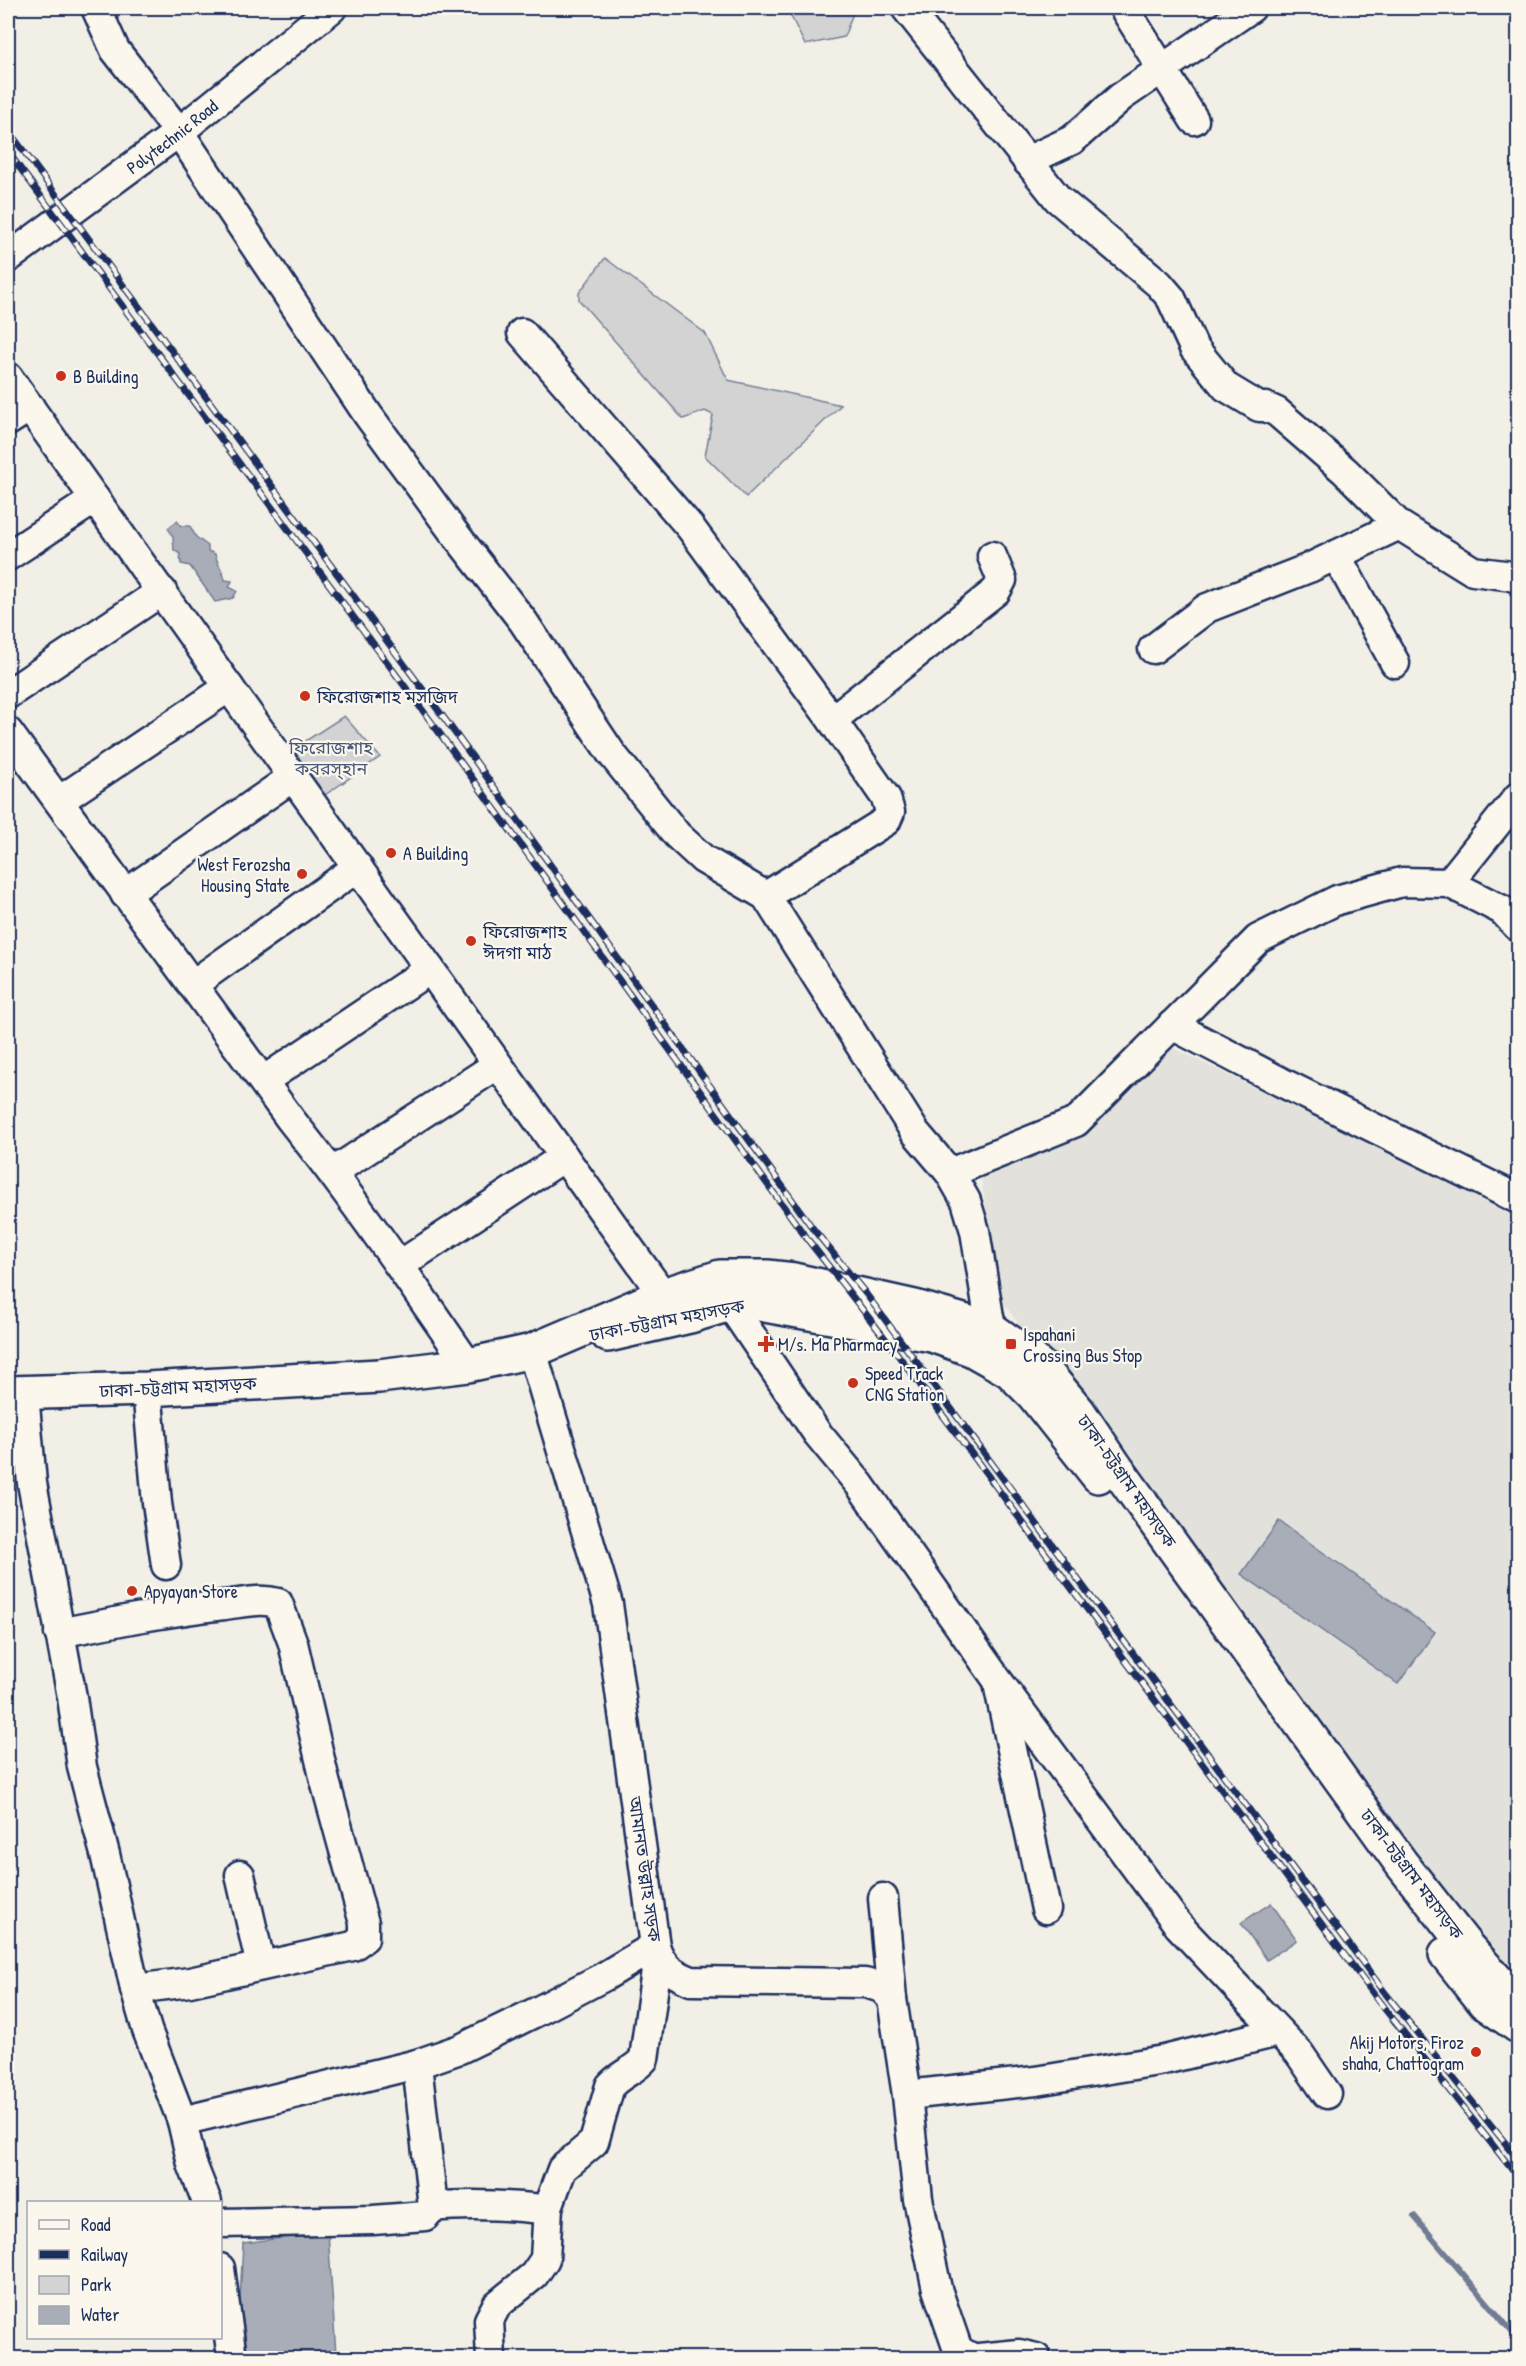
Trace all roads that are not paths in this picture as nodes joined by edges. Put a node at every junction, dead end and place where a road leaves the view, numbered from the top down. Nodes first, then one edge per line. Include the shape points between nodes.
1 (96, 8) edge
2 (332, 8) edge
3 (906, 8) edge
4 (1124, 8) edge
5 (1243, 9) edge
6 (1163, 70) junction
7 (1194, 120) dead end
8 (179, 132) junction
9 (1027, 161) junction
10 (8, 258) edge
11 (522, 333) dead end
12 (8, 377) edge
13 (19, 414) edge
14 (95, 499) junction
15 (1399, 525) junction
16 (1336, 555) junction
17 (8, 556) edge
18 (992, 556) dead end
19 (1518, 579) edge
20 (162, 591) junction
21 (1153, 650) dead end
22 (1395, 663) dead end
23 (229, 687) junction
24 (8, 694) edge
25 (832, 720) junction
26 (8, 732) edge
27 (294, 776) junction
28 (1518, 797) edge
29 (59, 801) junction
30 (358, 867) junction
31 (1449, 883) junction
32 (125, 894) junction
33 (766, 896) junction
34 (1518, 927) edge
35 (430, 969) junction
36 (192, 985) junction
37 (1173, 1025) junction
38 (497, 1065) junction
39 (262, 1081) junction
40 (564, 1157) junction
41 (333, 1172) junction
42 (951, 1173) junction
43 (1518, 1199) edge
44 (400, 1265) junction
45 (663, 1295) junction
46 (730, 1304) junction
47 (991, 1329) junction
48 (546, 1345) junction
49 (993, 1361) junction
50 (468, 1365) junction
51 (147, 1389) junction
52 (16, 1394) edge
53 (166, 1565) dead end
54 (60, 1633) junction
55 (996, 1678) junction
56 (240, 1875) dead end
57 (883, 1898) dead end
58 (1046, 1909) dead end
59 (656, 1950) junction
60 (261, 1966) junction
61 (135, 1989) junction
62 (892, 1999) junction
63 (1518, 2003) edge
64 (1518, 2026) edge
65 (1278, 2032) junction
66 (417, 2064) junction
67 (1327, 2094) dead end
68 (907, 2095) junction
69 (182, 2121) junction
70 (207, 2201) edge
71 (433, 2207) junction
72 (548, 2207) junction
73 (222, 2223) edge
74 (222, 2283) edge
75 (232, 2358) edge
76 (491, 2358) edge
77 (972, 2358) edge
78 (980, 2358) edge
79 (1036, 2358) edge

1 - 8 street via 115,50
2 - 8 street, Polytechnic Road
3 - 9 street
4 - 6 street
5 - 6 street
6 - 7 street
6 - 9 street via 1120,97 1072,141
8 - 10 street, Polytechnic Road
8 - 33 street via 368,415 523,621 611,753 677,835 703,859
9 - 15 street via 1058,199 1159,284 1171,298 1194,348 1226,387 1259,407 1277,412
11 - 25 street via 690,527
12 - 13 street
13 - 14 street
14 - 17 street
14 - 20 street
15 - 16 street
15 - 19 street via 1473,571
16 - 21 street via 1207,608
16 - 22 street
18 - 25 street via 1002,580 996,591
20 - 23 street
20 - 24 street
23 - 27 street
23 - 29 street
25 - 33 street via 886,798 890,812 886,821
26 - 29 street
27 - 30 street
27 - 32 street
28 - 31 street
29 - 32 street
30 - 35 street
30 - 36 street
31 - 34 street via 1502,910
31 - 37 street via 1402,882 1337,900 1258,939
32 - 36 street
33 - 42 street via 915,1132
35 - 38 street
35 - 39 street
36 - 39 street
37 - 42 street via 1076,1122
37 - 43 street
38 - 40 street
38 - 41 street
39 - 41 street
40 - 44 street
40 - 45 street
41 - 44 street
42 - 47 street via 975,1231
44 - 50 street
45 - 47 highway, ঢাকা-চট্টগ্রাম মহাসড়ক via 720,1277 767,1277 915,1307
45 - 48 highway, ঢাকা-চট্টগ্রাম মহাসড়ক
46 - 48 highway, ঢাকা-চট্টগ্রাম মহাসড়ক via 597,1337
46 - 49 highway, ঢাকা-চট্টগ্রাম মহাসড়ক via 754,1303 932,1335
46 - 55 street via 817,1432 860,1485
47 - 49 street
47 - 63 highway, ঢাকা-চট্টগ্রাম মহাসড়ক via 1041,1367 1078,1410 1401,1863 1467,1947
48 - 50 highway, ঢাকা-চট্টগ্রাম মহাসড়ক
48 - 59 street, আমানত উল্লাহ সড়ক via 608,1604
49 - 64 highway, ঢাকা-চট্টগ্রাম মহাসড়ক via 1010,1371 1033,1394 1107,1487 1390,1885 1485,2003
50 - 51 highway, ঢাকা-চট্টগ্রাম মহাসড়ক via 380,1376
51 - 52 highway, ঢাকা-চট্টগ্রাম মহাসড়ক
51 - 53 street
52 - 54 street
54 - 60 street via 267,1600 278,1603 282,1609 364,1923 364,1938 353,1946
54 - 61 street via 82,1767
55 - 58 street
55 - 65 street via 1179,1926
56 - 60 street
57 - 62 street
59 - 62 street, আমানত উল্লাহ সড়ক via 670,1972 691,1981 865,1983 882,1988
59 - 66 street via 460,2049
59 - 72 street via 644,2059 610,2086 594,2142 562,2169
60 - 61 street
61 - 69 street
62 - 68 street
65 - 67 street
65 - 68 street via 1164,2060 1036,2081
66 - 69 street
66 - 71 street
68 - 77 street via 918,2199 937,2289 958,2350
69 - 70 street via 192,2164
71 - 72 street
71 - 73 street via 425,2216 373,2220
72 - 76 street via 545,2259 534,2275 497,2305 489,2320
74 - 75 street
78 - 79 street via 1019,2354

